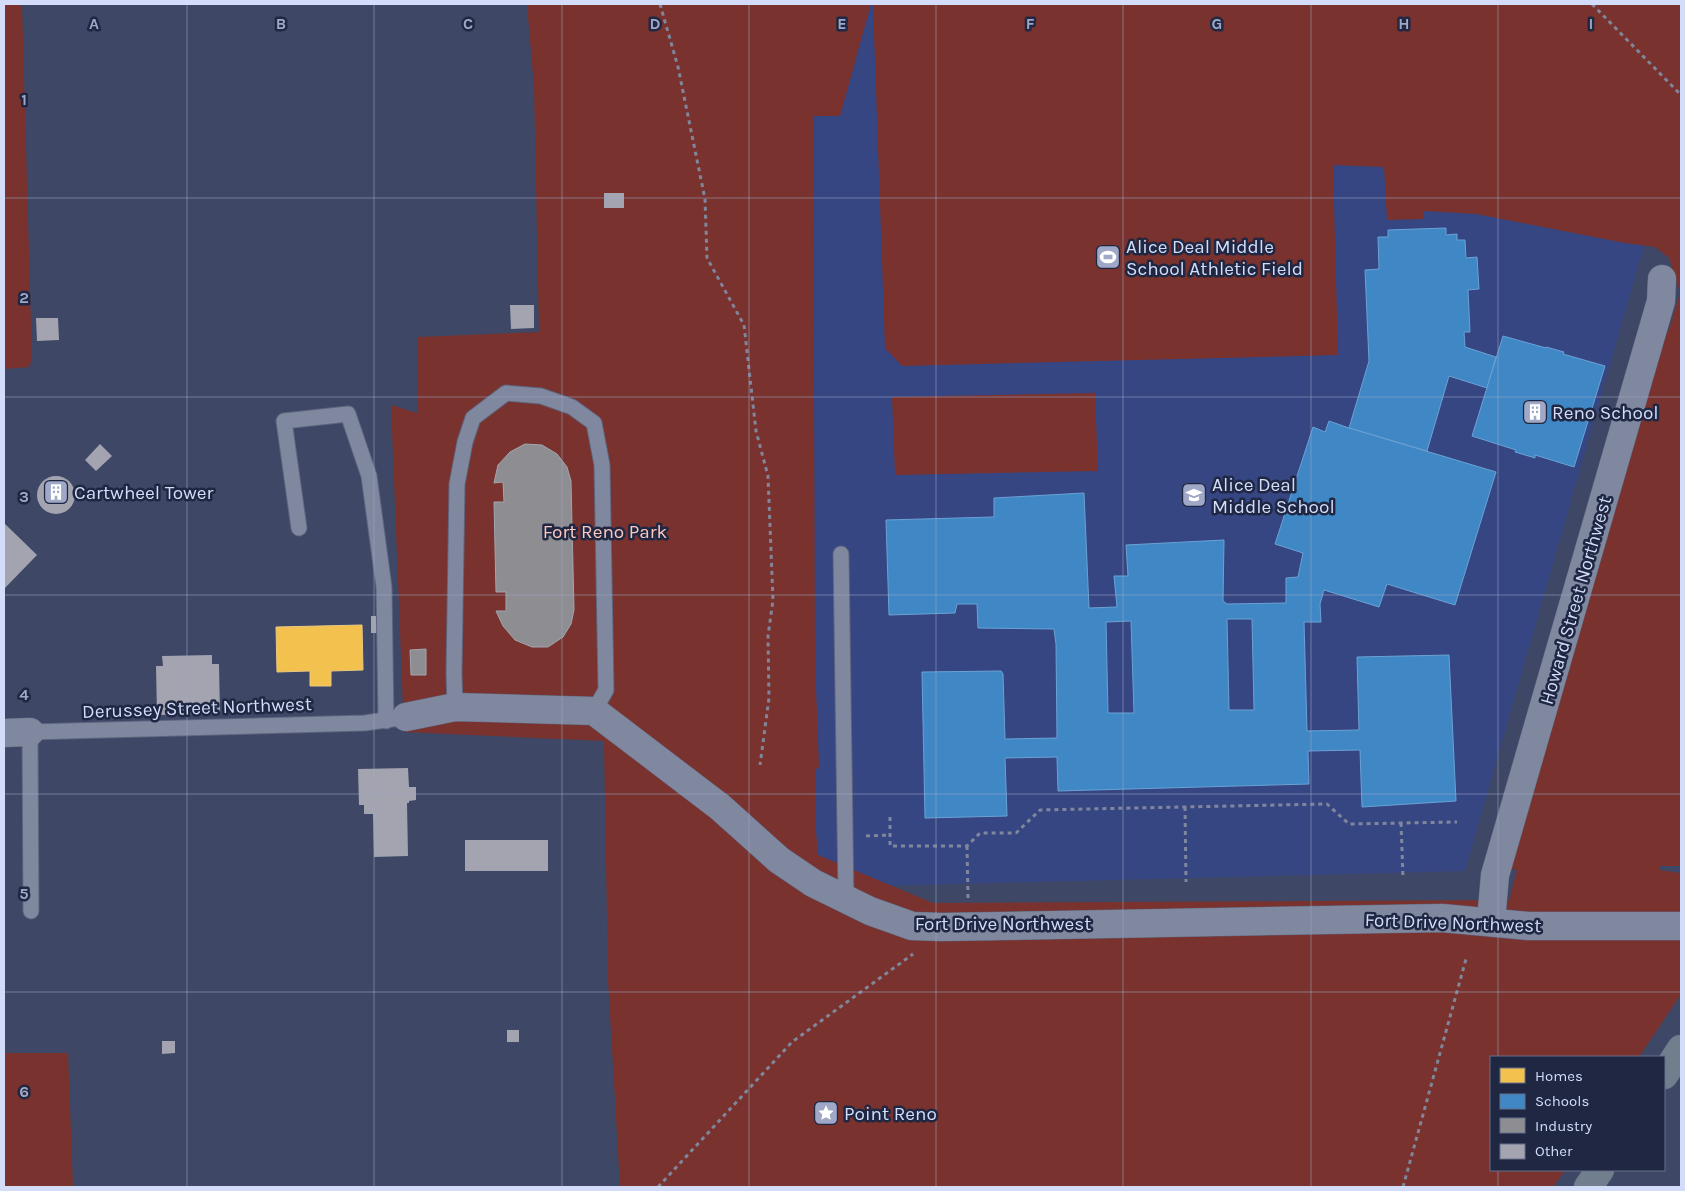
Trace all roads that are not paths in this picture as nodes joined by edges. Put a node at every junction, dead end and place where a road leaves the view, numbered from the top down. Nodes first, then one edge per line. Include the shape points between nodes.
1 (1662, 280) dead end
2 (299, 528) dead end
3 (841, 554) dead end
4 (455, 706) junction
5 (594, 711) junction
6 (396, 719) junction
7 (17, 732) edge
8 (846, 899) junction
9 (32, 911) dead end
10 (1491, 922) junction
11 (1681, 926) edge
12 (1681, 1049) edge
13 (1665, 1073) edge
14 (1599, 1171) edge
15 (1588, 1187) edge

1 - 10 street, Howard Street Northwest via 1661,301 1495,875
2 - 6 lane via 284,421 348,414 369,476 384,588
3 - 8 lane
4 - 5 street
4 - 5 lane via 457,484 473,418 506,393 540,396 572,406 594,423 602,465 606,690
4 - 6 street
5 - 8 street, Fort Drive Northwest via 720,807 779,860 813,883
6 - 7 lane, Derussey Street Northwest via 364,723
7 - 9 lane
8 - 10 street, Fort Drive Northwest via 912,926 1442,918
10 - 11 street, Fort Drive Northwest via 1528,926
12 - 13 main road
14 - 15 main road

